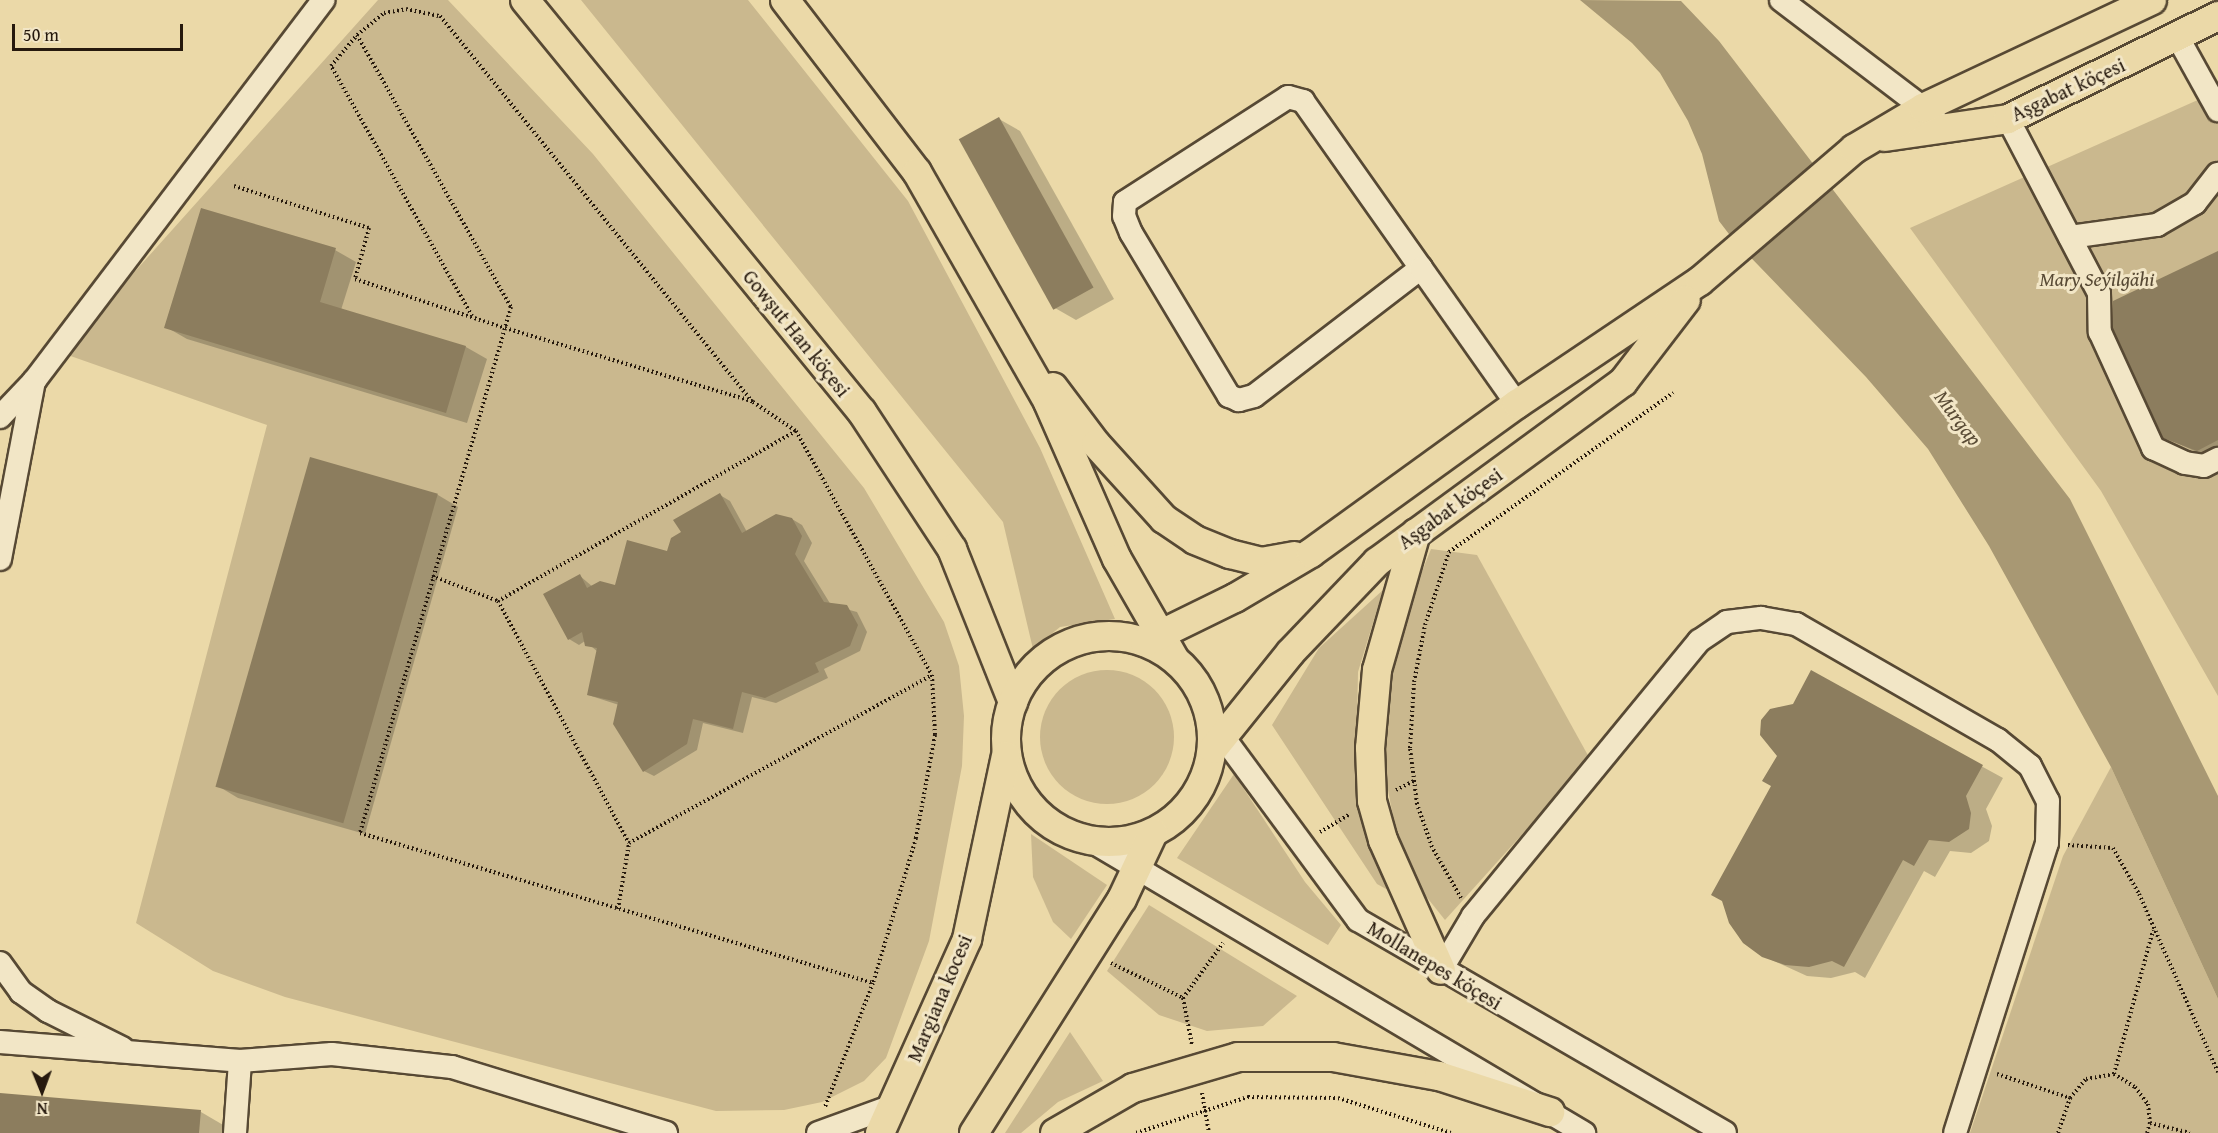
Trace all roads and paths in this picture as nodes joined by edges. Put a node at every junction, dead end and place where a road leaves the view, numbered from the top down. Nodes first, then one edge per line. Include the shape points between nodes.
1 (323, 0) edge
2 (525, 0) edge
3 (785, 0) edge
4 (1780, 0) edge
5 (2152, 0) edge
6 (2218, 16) edge
7 (357, 35) junction
8 (2178, 36) junction
9 (1923, 108) junction
10 (2218, 110) edge
11 (2008, 119) junction
12 (1950, 127) junction
13 (1864, 144) junction
14 (2218, 174) edge
15 (234, 186) dead end
16 (2070, 237) junction
17 (1421, 268) junction
18 (1700, 281) junction
19 (472, 316) junction
20 (505, 328) junction
21 (1015, 340) junction
22 (35, 380) junction
23 (1673, 393) dead end
24 (753, 402) junction
25 (1517, 404) junction
26 (0, 417) edge
27 (796, 431) junction
28 (2218, 459) edge
29 (1416, 533) junction
30 (0, 547) edge
31 (1311, 553) junction
32 (432, 576) junction
33 (498, 601) junction
34 (1159, 645) junction
35 (932, 675) junction
36 (1012, 702) junction
37 (1216, 736) junction
38 (1006, 754) junction
39 (1153, 833) junction
40 (1092, 842) junction
41 (629, 843) junction
42 (2047, 843) junction
43 (1135, 868) junction
44 (618, 909) junction
45 (1473, 916) junction
46 (1234, 927) junction
47 (2153, 929) junction
48 (1088, 952) junction
49 (0, 963) edge
50 (1441, 970) junction
51 (873, 983) junction
52 (1183, 998) junction
53 (0, 1042) edge
54 (132, 1053) junction
55 (240, 1061) junction
56 (1977, 1067) junction
57 (1197, 1069) junction
58 (2218, 1072) edge
59 (2114, 1074) junction
60 (2070, 1098) junction
61 (892, 1106) junction
62 (1206, 1109) junction
63 (1550, 1112) junction
64 (821, 1122) edge
65 (2150, 1123) junction
66 (235, 1133) edge
67 (666, 1133) edge
68 (880, 1133) edge
69 (974, 1133) edge
70 (1055, 1133) edge
71 (1136, 1133) edge
72 (1209, 1133) edge
73 (1451, 1133) edge
74 (1584, 1133) edge
75 (1725, 1133) edge
76 (1955, 1133) edge
77 (2058, 1133) edge
78 (2147, 1133) edge
79 (2190, 1133) edge

1 - 22 street
2 - 36 main road, Gowşut Han köçesi via 862,412 952,549
3 - 21 main road via 917,172
4 - 9 street
5 - 9 main road, Aşgabat köçesi
6 - 8 main road, Aşgabat köçesi
7 - 19 path via 331,66
7 - 20 path via 511,307
7 - 24 path via 384,13 406,9 440,16
8 - 10 street
8 - 11 main road, Aşgabat köçesi
9 - 12 street
9 - 13 main road, Aşgabat köçesi
11 - 12 main road, Aşgabat köçesi
11 - 16 street
12 - 13 main road, Aşgabat köçesi
13 - 18 main road, Aşgabat köçesi
14 - 16 street via 2194,203 2157,225
15 - 19 path via 369,228 356,279
16 - 28 street via 2099,293 2100,333 2153,448 2185,463 2204,466
17 - 17 street via 1303,101 1288,97 1125,202 1124,216 1131,233 1229,396 1239,400 1254,396
17 - 25 street
18 - 25 main road, Aşgabat köçesi
18 - 29 main road, Aşgabat köçesi via 1623,382
19 - 20 path
20 - 24 path
20 - 32 path
21 - 31 main road via 1096,444 1164,519 1195,540 1261,562
21 - 34 main road via 1048,402
22 - 26 street
22 - 30 street
23 - 45 path via 1449,552 1425,624 1416,670 1410,748 1418,804 1432,847
24 - 27 path
25 - 31 main road, Aşgabat köçesi
27 - 33 path
27 - 35 path
29 - 37 main road, Aşgabat köçesi via 1377,562
29 - 50 main road via 1377,670 1370,748 1372,790 1383,840
31 - 34 main road, Aşgabat köçesi
32 - 33 path
32 - 44 path via 360,833
33 - 41 path
34 - 36 main road via 1113,636 1082,640 1052,653 1029,674
34 - 37 main road via 1203,695
35 - 41 path
35 - 51 path via 935,735 916,838
36 - 38 main road via 1006,727
37 - 39 main road via 1207,776 1194,799 1176,819
37 - 50 street, Mollanepes köçesi via 1358,920
38 - 40 main road via 1016,785 1035,812 1061,831
38 - 61 main road, Margiana kocesi via 967,939
39 - 40 main road via 1124,842
39 - 43 main road
40 - 43 street
41 - 44 path
42 - 45 street via 2048,801 2030,766 1998,740 1796,624 1761,618 1727,622 1700,641
42 - 47 path via 2113,848
42 - 56 street
43 - 46 street
43 - 48 main road via 1122,899
44 - 51 path
45 - 50 street
46 - 52 path
46 - 63 street
47 - 58 path
47 - 59 path
48 - 52 path
48 - 69 main road
49 - 54 street via 21,992 48,1011
50 - 75 street, Mollanepes köçesi
51 - 64 path
52 - 57 path
53 - 54 street
54 - 55 street
55 - 66 street
55 - 67 street via 332,1054 452,1067
56 - 60 path
56 - 76 street
57 - 62 path
57 - 63 main road via 1238,1057 1333,1057 1439,1076
57 - 70 main road via 1133,1088
59 - 60 path via 2086,1079
59 - 65 path via 2135,1086 2148,1104
60 - 77 path
61 - 64 street
61 - 68 main road, Margiana kocesi
62 - 71 path
62 - 72 path
62 - 73 path via 1248,1097 1338,1098
63 - 74 street
65 - 78 path
65 - 79 path

